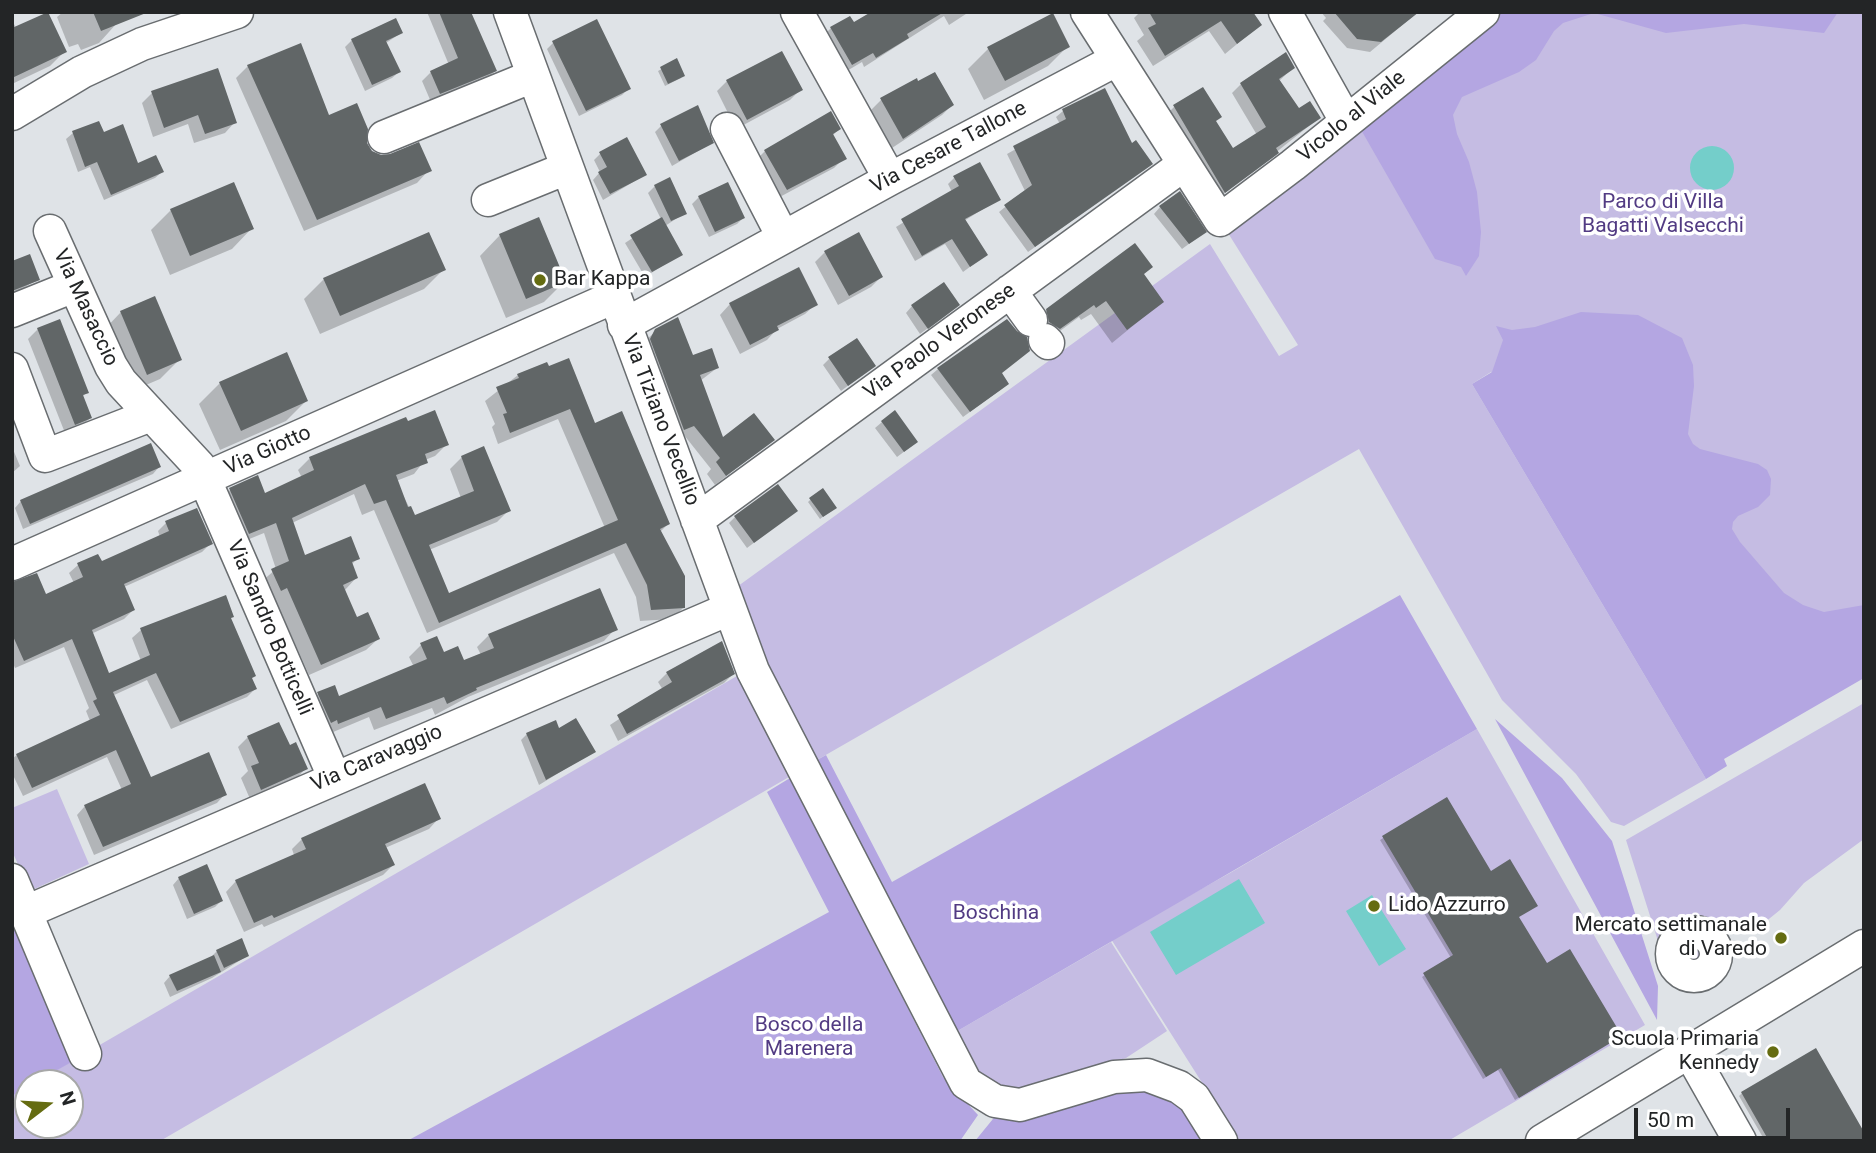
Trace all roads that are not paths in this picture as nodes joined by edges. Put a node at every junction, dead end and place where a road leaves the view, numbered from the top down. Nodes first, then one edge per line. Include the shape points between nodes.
1 (237, 12) edge
2 (510, 12) edge
3 (797, 12) edge
4 (1087, 12) edge
5 (1285, 12) edge
6 (1483, 12) edge
7 (1116, 60) junction
8 (533, 76) junction
9 (12, 114) edge
10 (1346, 121) junction
11 (727, 128) dead end
12 (384, 137) dead end
13 (1183, 165) junction
14 (567, 168) junction
15 (890, 178) junction
16 (488, 200) dead end
17 (50, 231) dead end
18 (783, 237) junction
19 (74, 286) junction
20 (584, 287) dead end
21 (1010, 291) junction
22 (12, 311) edge
23 (619, 311) junction
24 (1041, 334) dead end
25 (523, 337) junction
26 (12, 369) edge
27 (151, 415) junction
28 (205, 478) junction
29 (697, 520) junction
30 (12, 564) edge
31 (729, 609) junction
32 (334, 777) junction
33 (12, 880) edge
34 (26, 912) junction
35 (1864, 946) edge
36 (1689, 1051) junction
37 (85, 1054) dead end
38 (1221, 1141) edge
39 (1542, 1141) edge
40 (1740, 1141) edge

1 - 9 street via 142,44 82,72
2 - 8 street, Via Tiziano Vecellio
3 - 15 street
4 - 7 street
5 - 10 street
6 - 10 street, Vicolo al Viale
7 - 13 street
7 - 15 street, Via Cesare Tallone
8 - 12 street
8 - 14 street, Via Tiziano Vecellio
10 - 13 street, Vicolo al Viale via 1220,219
11 - 18 street
13 - 21 street, Via Paolo Veronese
14 - 16 street
14 - 23 street, Via Tiziano Vecellio
15 - 18 street, Via Cesare Tallone
17 - 19 street, Via Masaccio
18 - 23 street, Via Cesare Tallone
19 - 22 street
19 - 27 street, Via Masaccio via 111,366
20 - 25 street via 515,317
21 - 24 street
21 - 29 street, Via Paolo Veronese
23 - 25 street, Via Giotto
23 - 29 street, Via Tiziano Vecellio
25 - 28 street, Via Giotto
26 - 27 street via 45,456
27 - 28 street, Via Masaccio via 192,454
28 - 30 street, Via Giotto
28 - 32 street, Via Sandro Botticelli
29 - 31 street, Via Tiziano Vecellio
31 - 32 street, Via Caravaggio
31 - 38 street, Via Tiziano Vecellio via 753,671 966,1083 995,1101 1020,1105 1114,1077 1147,1075 1194,1098
32 - 34 street, Via Caravaggio
33 - 34 street
34 - 37 street
35 - 36 street
36 - 39 street
36 - 40 street

